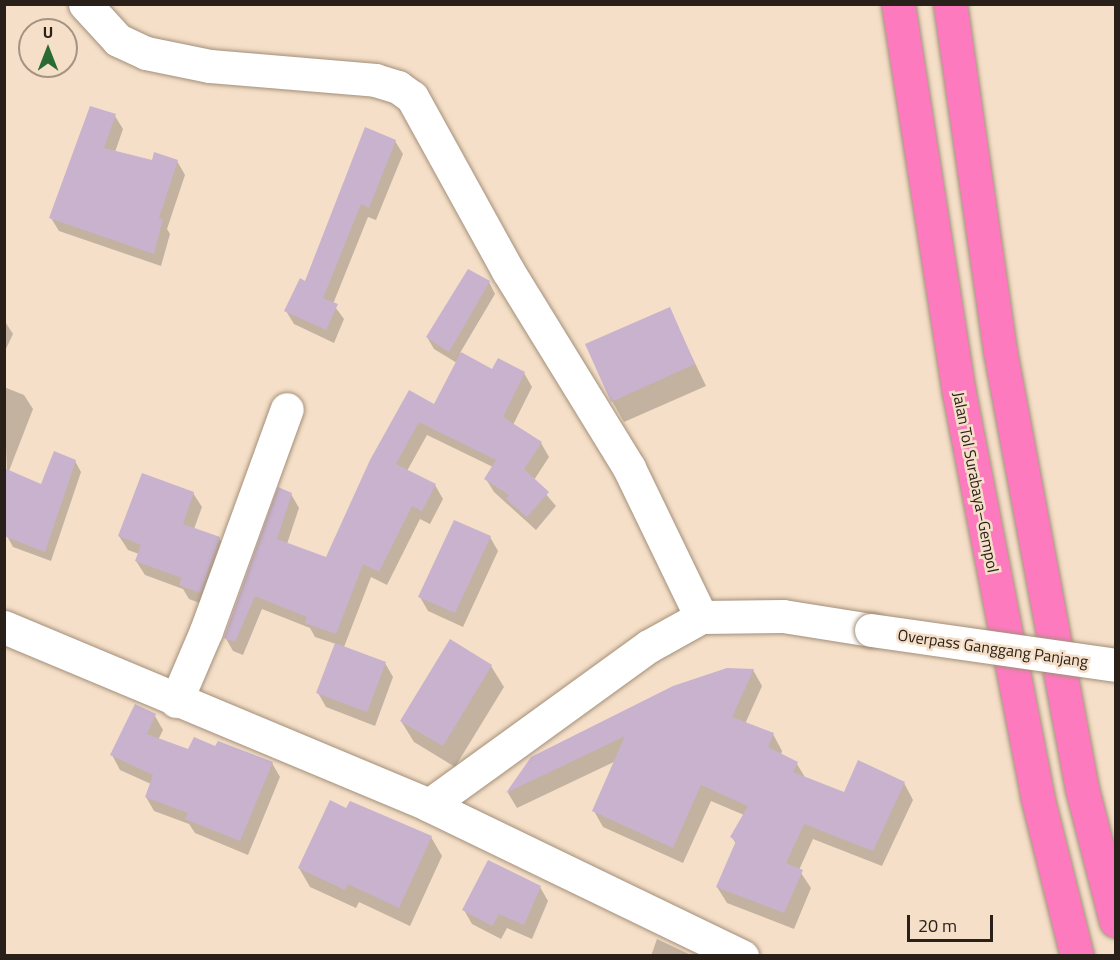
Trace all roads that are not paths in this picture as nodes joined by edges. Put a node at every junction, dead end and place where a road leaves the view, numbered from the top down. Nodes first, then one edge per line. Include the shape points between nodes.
1 (85, 4) edge
2 (898, 4) edge
3 (950, 4) edge
4 (287, 409) dead end
5 (701, 617) junction
6 (4, 627) edge
7 (1116, 665) edge
8 (176, 701) junction
9 (429, 805) junction
10 (1116, 921) edge
11 (742, 956) edge
12 (1077, 956) edge

1 - 5 street via 118,40 146,53 210,66 375,80 398,87 411,97 502,262 630,468
2 - 12 highway, Jalan Tol Surabaya–Gempol via 961,404 1037,796
3 - 10 highway via 1000,351 1082,789
4 - 8 street via 206,631
5 - 7 street, Overpass Ganggang Panjang, bridge via 783,616
5 - 9 street via 649,645
6 - 8 street
8 - 9 street
9 - 11 street

